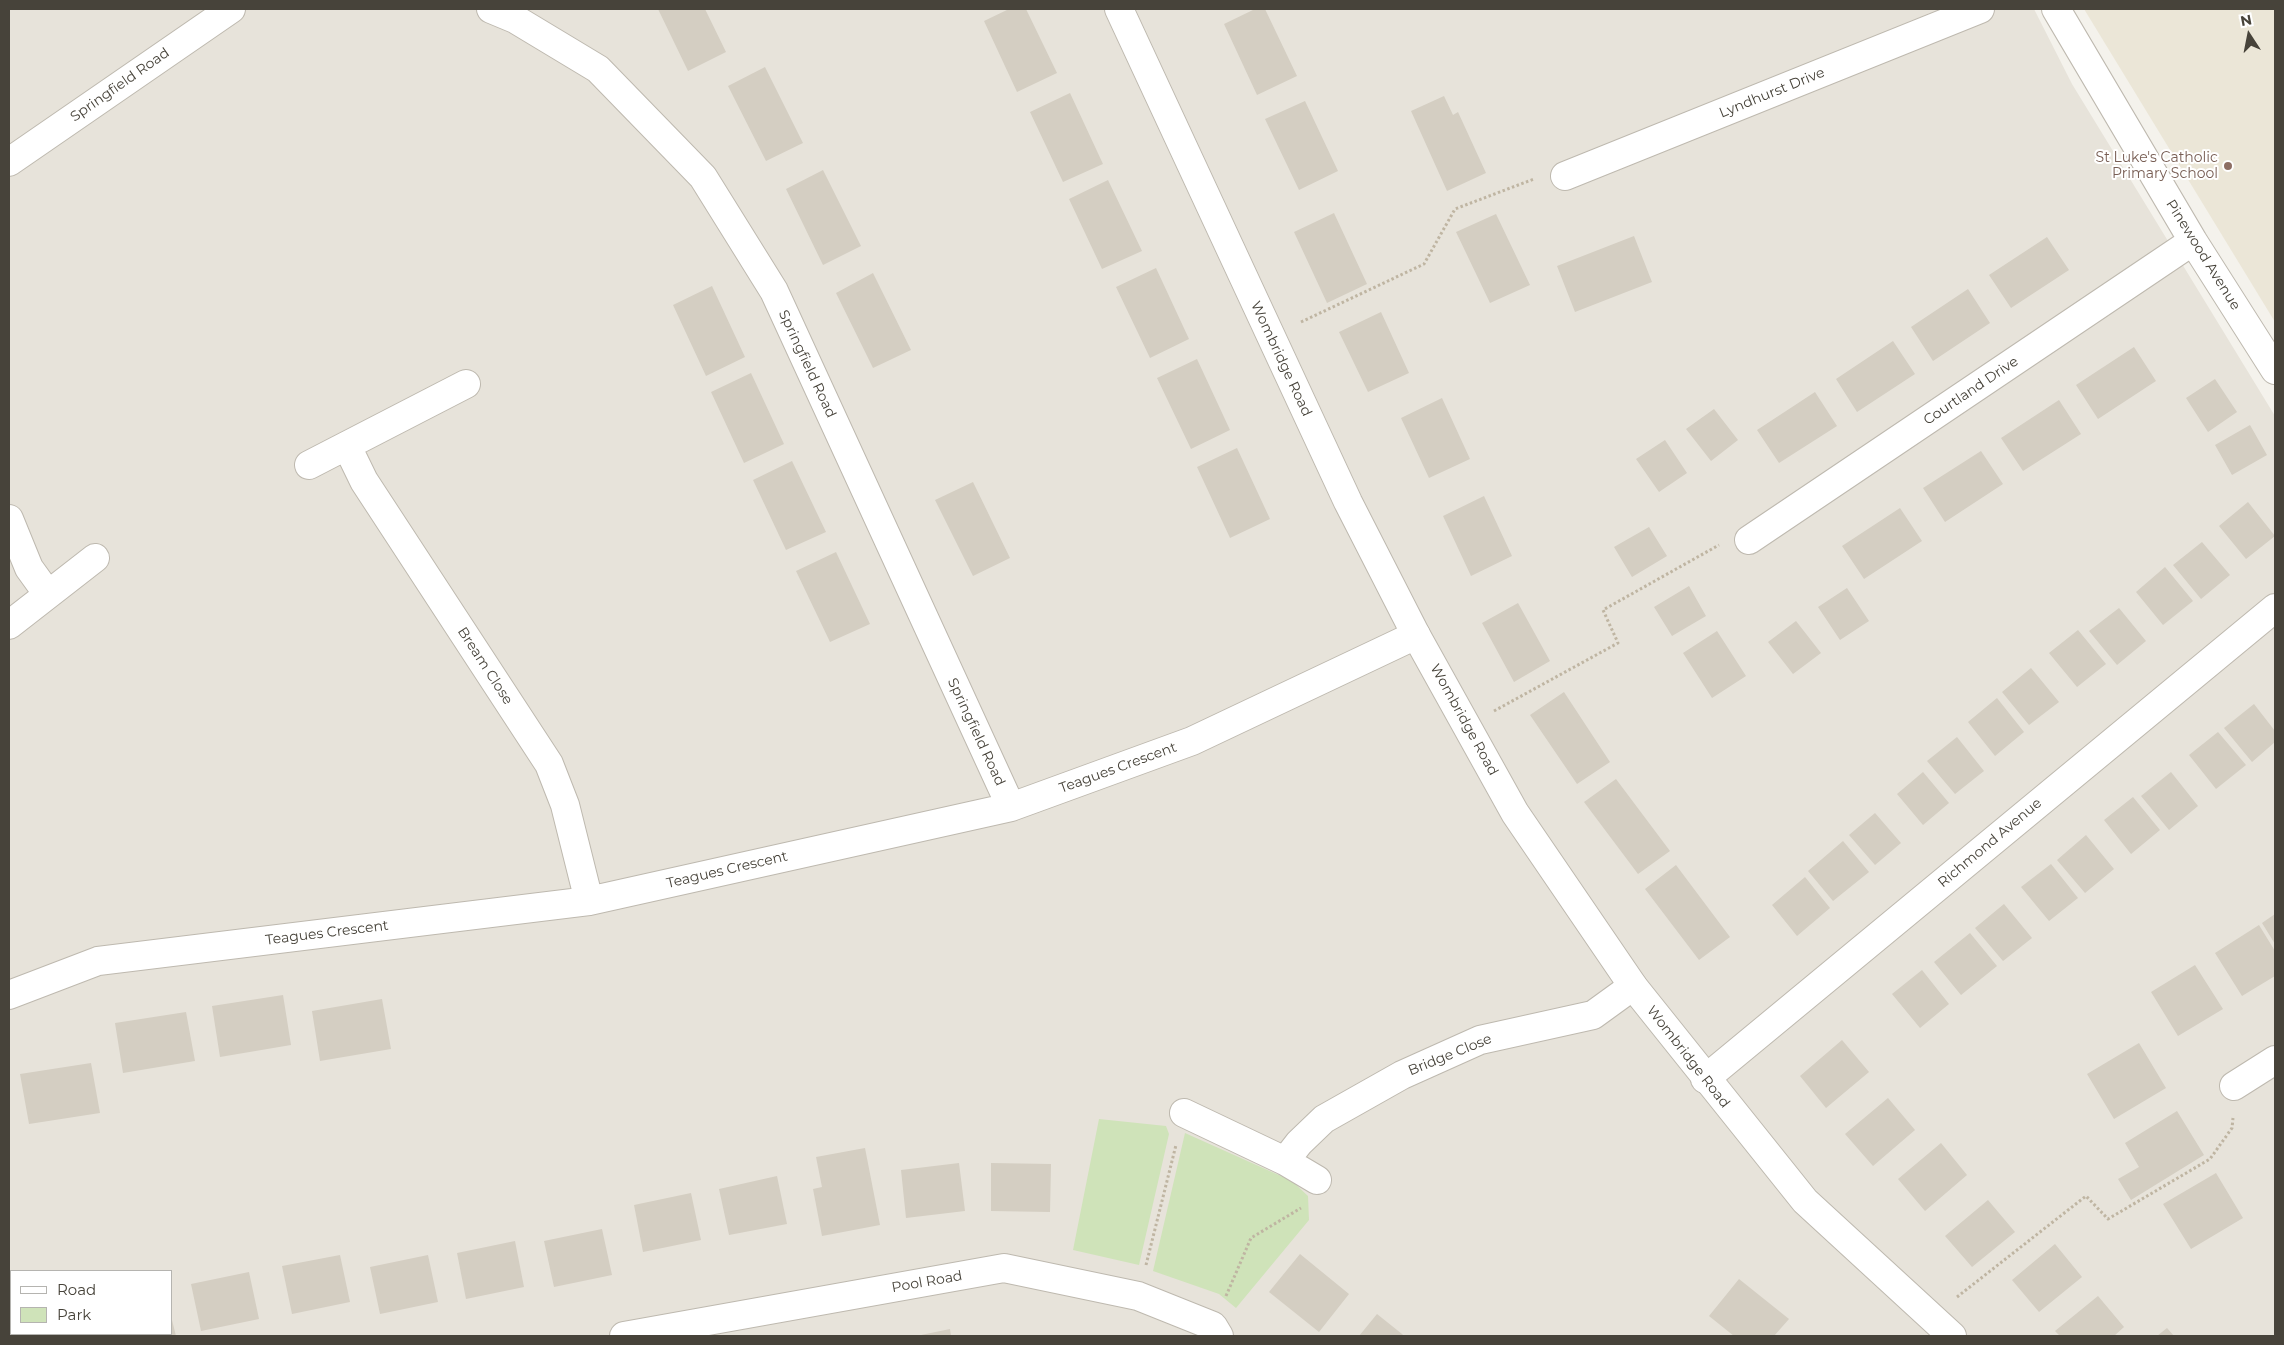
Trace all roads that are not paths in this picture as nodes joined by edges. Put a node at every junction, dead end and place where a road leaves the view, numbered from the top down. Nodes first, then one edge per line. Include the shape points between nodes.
1 (231, 9) edge
2 (491, 9) edge
3 (1119, 9) edge
4 (1980, 9) edge
5 (2056, 9) edge
6 (9, 162) edge
7 (1565, 176) road end
8 (2192, 241) junction
9 (2275, 370) edge
10 (466, 384) dead end
11 (347, 446) junction
12 (309, 465) dead end
13 (9, 519) edge
14 (1749, 540) road end
15 (95, 558) dead end
16 (47, 593) junction
17 (2275, 608) edge
18 (9, 625) edge
19 (1416, 635) junction
20 (1011, 807) junction
21 (589, 901) junction
22 (1633, 986) junction
23 (9, 996) edge
24 (2275, 1060) edge
25 (1705, 1079) junction
26 (2234, 1086) road end
27 (1184, 1113) road end
28 (1285, 1161) junction
29 (1317, 1180) road end
30 (1216, 1331) edge
31 (624, 1336) edge
32 (1952, 1336) edge

1 - 6 street, Springfield Road
2 - 20 street, Springfield Road via 515,19 598,69 703,176 774,291
3 - 19 street, Wombridge Road via 1348,502
4 - 7 street, Lyndhurst Drive
5 - 8 street, Pinewood Avenue
8 - 9 street, Pinewood Avenue
8 - 14 street, Courtland Drive
10 - 11 street
11 - 12 street
11 - 21 street, Bream Close via 364,481 549,764 565,805
13 - 16 street via 29,568
15 - 16 street
16 - 18 street
17 - 25 street, Richmond Avenue
19 - 20 street, Teagues Crescent via 1192,741
19 - 22 street, Wombridge Road via 1515,813
20 - 21 street, Teagues Crescent
21 - 23 street, Teagues Crescent via 98,961
22 - 25 street, Wombridge Road
22 - 28 street, Bridge Close via 1593,1015 1480,1040 1402,1075 1324,1119
24 - 26 street
25 - 32 street, Wombridge Road via 1804,1201
27 - 28 street
28 - 29 street
30 - 31 street, Pool Road via 1138,1296 1004,1268

